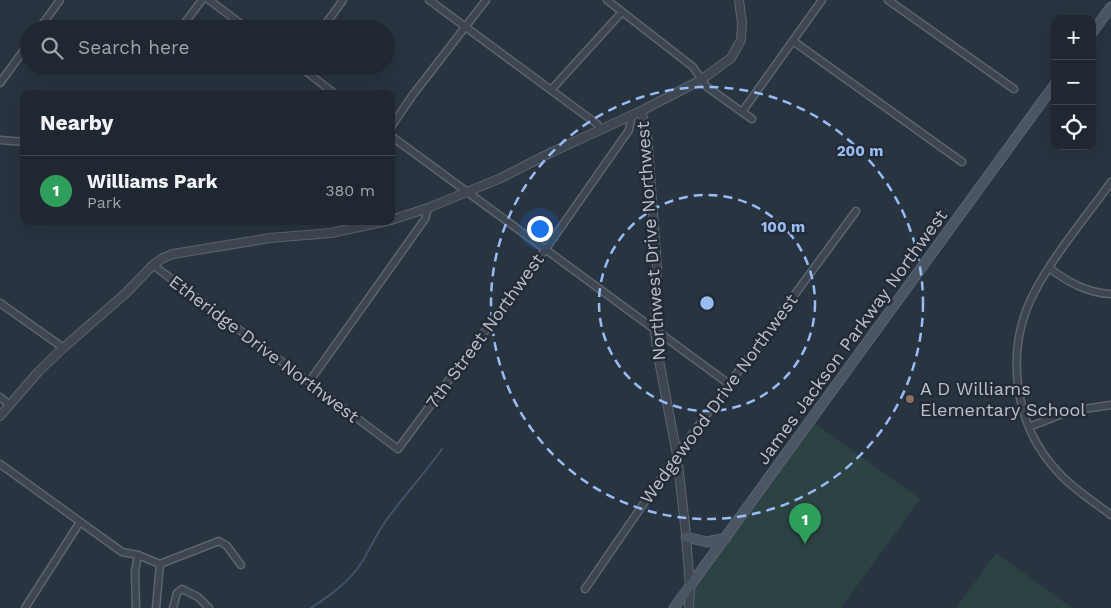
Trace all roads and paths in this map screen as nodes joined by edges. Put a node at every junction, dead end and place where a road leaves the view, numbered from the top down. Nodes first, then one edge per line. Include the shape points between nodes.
1 (60, 0) edge
2 (202, 0) edge
3 (209, 0) edge
4 (343, 0) edge
5 (429, 0) edge
6 (486, 0) edge
7 (606, 0) edge
8 (739, 0) edge
9 (822, 0) edge
10 (888, 0) edge
11 (1111, 7) edge
12 (622, 12) junction
13 (46, 20) edge
14 (187, 20) edge
15 (236, 20) edge
16 (329, 20) edge
17 (465, 27) junction
18 (1096, 28) edge
19 (793, 41) junction
20 (20, 55) edge
21 (311, 75) edge
22 (701, 80) junction
23 (0, 83) edge
24 (1014, 89) dead end
25 (330, 90) edge
26 (551, 90) junction
27 (1051, 90) edge
28 (641, 111) junction
29 (742, 112) junction
30 (632, 115) junction
31 (752, 119) dead end
32 (395, 121) edge
33 (601, 130) junction
34 (395, 139) edge
35 (0, 140) edge
36 (20, 142) edge
37 (962, 162) dead end
38 (1111, 182) edge
39 (468, 193) junction
40 (428, 208) junction
41 (856, 211) dead end
42 (395, 219) edge
43 (362, 225) edge
44 (545, 250) junction
45 (153, 265) junction
46 (1049, 268) junction
47 (1111, 294) edge
48 (0, 303) edge
49 (655, 331) junction
50 (62, 349) junction
51 (309, 382) junction
52 (729, 384) junction
53 (0, 397) edge
54 (10, 405) junction
55 (1111, 405) edge
56 (0, 416) edge
57 (1029, 427) junction
58 (376, 432) joint
59 (677, 455) junction
60 (0, 464) edge
61 (1111, 514) edge
62 (80, 522) junction
63 (686, 537) junction
64 (726, 538) junction
65 (138, 555) junction
66 (160, 564) junction
67 (241, 565) dead end
68 (690, 588) junction
69 (585, 590) dead end
70 (25, 608) edge
71 (136, 608) edge
72 (156, 608) edge
73 (173, 608) edge
74 (209, 608) edge
75 (674, 608) edge
76 (689, 608) edge

1 - 13 street
2 - 14 street
3 - 15 street
4 - 16 street
5 - 17 street
6 - 17 street
7 - 12 street
8 - 22 street via 741,40 730,58
9 - 19 street
10 - 24 street
11 - 18 main road
12 - 22 street via 693,67
12 - 26 street
17 - 26 street
17 - 32 street
19 - 29 street
19 - 37 street
20 - 23 street
21 - 25 street
22 - 28 street
22 - 29 street
26 - 33 street
27 - 64 main road, James Jackson Parkway Northwest
28 - 30 street
28 - 49 street, Northwest Drive Northwest via 647,133 657,266
29 - 31 street
30 - 33 street
30 - 44 street, 7th Street Northwest via 629,130
33 - 39 street
34 - 39 street
35 - 36 street
38 - 46 street
39 - 40 street
39 - 44 street
40 - 42 street
40 - 51 street via 425,219
41 - 52 street, Wedgewood Drive Northwest
43 - 45 street via 174,254
44 - 49 street
44 - 58 street, 7th Street Northwest via 398,449
45 - 50 street
45 - 51 street, Etheridge Drive Northwest
46 - 47 street via 1079,287
46 - 57 street via 1029,302 1018,342 1018,386
48 - 50 street
49 - 52 street
49 - 59 street, Northwest Drive Northwest
50 - 54 street
51 - 58 street, Etheridge Drive Northwest
52 - 59 street, Wedgewood Drive Northwest
53 - 54 street
54 - 56 street
55 - 57 street via 1070,411
57 - 61 street via 1056,470 1074,488
59 - 63 street, Northwest Drive Northwest
59 - 69 street, Wedgewood Drive Northwest
60 - 62 street
62 - 65 street via 122,552
62 - 70 street
63 - 64 main road via 707,542
63 - 68 street, Northwest Drive Northwest
64 - 68 main road, James Jackson Parkway Northwest
65 - 66 street
65 - 71 street
66 - 67 street via 219,541 227,546
66 - 72 street
68 - 75 main road, James Jackson Parkway Northwest
68 - 76 street, Northwest Drive Northwest
73 - 74 street via 177,593 182,589 198,597

